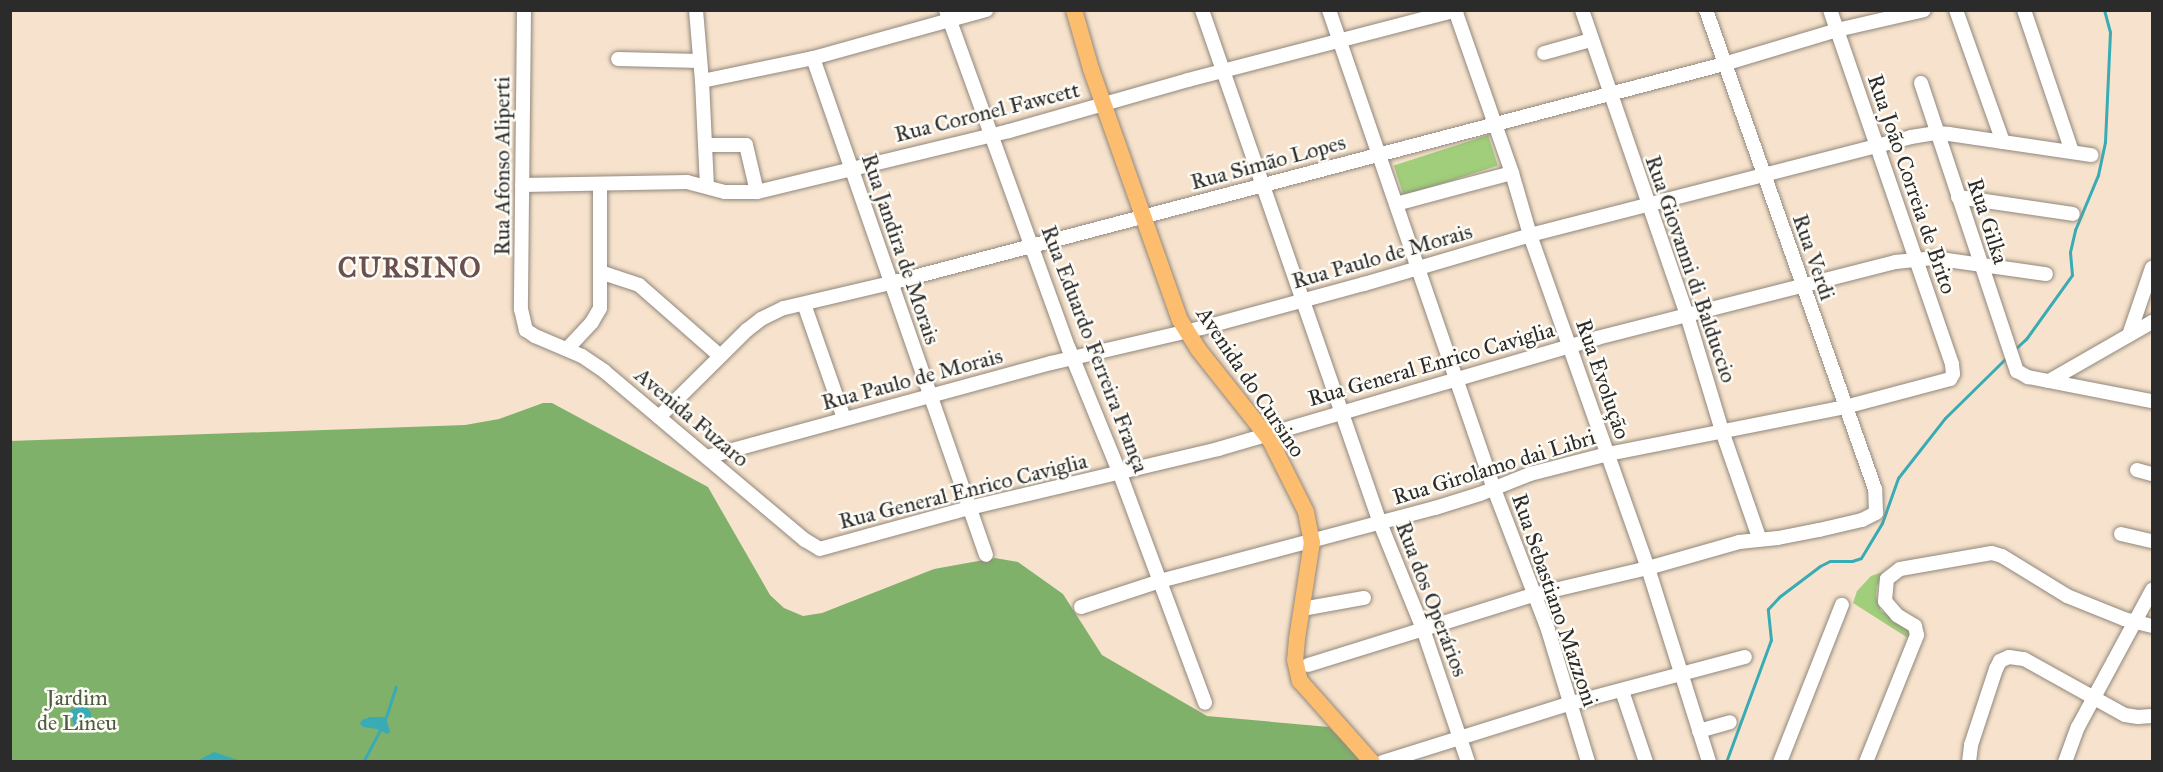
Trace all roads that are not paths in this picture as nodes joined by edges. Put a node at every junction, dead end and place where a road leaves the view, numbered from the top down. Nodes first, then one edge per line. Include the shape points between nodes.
1 (525, 10) edge
2 (696, 10) edge
3 (986, 10) edge
4 (1074, 10) edge
5 (1202, 10) edge
6 (1329, 10) edge
7 (1582, 10) edge
8 (1706, 10) edge
9 (1830, 10) edge
10 (1924, 10) edge
11 (1956, 10) edge
12 (2025, 10) edge
13 (1456, 11) edge
14 (948, 15) edge
15 (1837, 30) junction
16 (1591, 40) junction
17 (1340, 42) junction
18 (1544, 53) dead end
19 (813, 58) junction
20 (618, 59) dead end
21 (700, 61) junction
22 (1724, 64) junction
23 (1224, 71) junction
24 (702, 81) junction
25 (1921, 83) dead end
26 (1611, 93) junction
27 (1105, 103) junction
28 (1494, 123) junction
29 (1937, 133) junction
30 (992, 135) junction
31 (2002, 142) junction
32 (706, 145) junction
33 (1877, 145) junction
34 (2072, 152) junction
35 (1378, 154) junction
36 (2091, 155) dead end
37 (851, 168) junction
38 (1512, 173) junction
39 (1763, 175) junction
40 (522, 185) junction
41 (600, 185) junction
42 (707, 186) junction
43 (1262, 186) junction
44 (757, 192) junction
45 (1958, 197) junction
46 (1396, 204) junction
47 (1648, 206) junction
48 (2073, 214) dead end
49 (1144, 217) junction
50 (1530, 235) junction
51 (1033, 245) junction
52 (1915, 258) junction
53 (1980, 263) junction
54 (2152, 268) edge
55 (1418, 269) junction
56 (600, 272) junction
57 (2046, 274) dead end
58 (891, 283) junction
59 (1802, 286) junction
60 (1302, 300) junction
61 (804, 304) junction
62 (1687, 315) junction
63 (523, 322) joint
64 (2152, 322) edge
65 (1185, 331) junction
66 (2129, 335) junction
67 (1570, 346) junction
68 (567, 349) junction
69 (720, 356) junction
70 (1074, 358) junction
71 (1954, 372) joint
72 (1456, 380) junction
73 (2049, 381) junction
74 (930, 396) junction
75 (2152, 402) edge
76 (1845, 407) junction
77 (1341, 412) junction
78 (659, 417) junction
79 (844, 418) junction
80 (1722, 431) junction
81 (1265, 434) junction
82 (1608, 454) junction
83 (707, 457) junction
84 (2137, 470) dead end
85 (1120, 474) junction
86 (2152, 474) edge
87 (1494, 489) junction
88 (969, 508) junction
89 (1380, 523) junction
90 (2121, 534) dead end
91 (1760, 540) junction
92 (2152, 541) edge
93 (1312, 542) junction
94 (831, 546) joint
95 (986, 555) dead end
96 (1648, 568) junction
97 (1160, 580) junction
98 (2152, 590) edge
99 (1533, 595) junction
100 (1364, 598) dead end
101 (1842, 605) dead end
102 (1081, 607) dead end
103 (1302, 609) junction
104 (2135, 623) junction
105 (2152, 626) edge
106 (1423, 629) junction
107 (1745, 657) dead end
108 (1308, 665) dead end
109 (1682, 674) junction
110 (1622, 691) junction
111 (2095, 696) junction
112 (1205, 703) dead end
113 (1568, 704) junction
114 (2152, 716) edge
115 (1731, 722) dead end
116 (1699, 731) junction
117 (1460, 739) junction
118 (1372, 762) edge
119 (1383, 762) edge
120 (1467, 762) edge
121 (1588, 762) edge
122 (1646, 762) edge
123 (1709, 762) edge
124 (1780, 762) edge
125 (1866, 762) edge
126 (1969, 762) edge
127 (2066, 762) edge

1 - 40 street, Rua Afonso Aliperti
2 - 21 street
3 - 14 street
4 - 27 main road, Avenida do Cursino
5 - 23 street, Rua dos Operários
6 - 17 street, Rua Sebastiano Mazzoni
7 - 16 street, Rua Giovanni di Balduccio
8 - 22 street, Rua Verdi
9 - 15 street, Rua João Correia de Brito
10 - 15 street, Rua Simão Lopes
11 - 31 street
12 - 34 street
13 - 17 street, Rua Coronel Fawcett
13 - 28 street, Rua Evolução
14 - 19 street
14 - 30 street, Rua Eduardo Ferreira França
15 - 22 street, Rua Simão Lopes
15 - 33 street, Rua João Correia de Brito
16 - 18 street
16 - 26 street, Rua Giovanni di Balduccio
17 - 23 street, Rua Coronel Fawcett
17 - 35 street, Rua Sebastiano Mazzoni
19 - 24 street
19 - 37 street, Rua Jandira de Morais
20 - 21 street
21 - 24 street
22 - 26 street, Rua Simão Lopes
22 - 39 street, Rua Verdi
23 - 27 street, Rua Coronel Fawcett
23 - 43 street, Rua dos Operários
24 - 32 street
25 - 29 street, Rua Gilka
26 - 28 street, Rua Simão Lopes
26 - 47 street, Rua Giovanni di Balduccio
27 - 30 street, Rua Coronel Fawcett
27 - 49 main road, Avenida do Cursino
28 - 35 street, Rua Simão Lopes
28 - 38 street, Rua Evolução
29 - 31 street, Rua Paulo de Morais
29 - 33 street, Rua Paulo de Morais
29 - 45 street, Rua Gilka
30 - 37 street, Rua Coronel Fawcett
30 - 51 street, Rua Eduardo Ferreira França
31 - 34 street, Rua Paulo de Morais
32 - 42 street
32 - 44 street via 746,145
33 - 39 street, Rua Paulo de Morais
33 - 52 street, Rua João Correia de Brito
34 - 36 street, Rua Paulo de Morais
35 - 43 street, Rua Simão Lopes
35 - 46 street, Rua Sebastiano Mazzoni
37 - 44 street, Rua Coronel Fawcett
37 - 58 street, Rua Jandira de Morais
38 - 46 street
38 - 50 street, Rua Evolução
39 - 47 street, Rua Paulo de Morais
39 - 59 street, Rua Verdi
40 - 41 street, Rua Coronel Fawcett
40 - 63 street, Rua Afonso Aliperti
41 - 42 street, Rua Coronel Fawcett via 650,181
41 - 56 street
42 - 44 street, Rua Coronel Fawcett via 735,194
43 - 49 street, Rua Simão Lopes
43 - 60 street, Rua dos Operários
45 - 48 street
45 - 53 street, Rua Gilka
46 - 55 street, Rua Sebastiano Mazzoni
47 - 50 street, Rua Paulo de Morais
47 - 62 street, Rua Giovanni di Balduccio
49 - 51 street, Rua Simão Lopes
49 - 65 main road, Avenida do Cursino
50 - 55 street, Rua Paulo de Morais
50 - 67 street, Rua Evolução
51 - 58 street, Rua Simão Lopes
51 - 70 street, Rua Eduardo Ferreira França
52 - 53 street, Rua General Enrico Caviglia
52 - 59 street, Rua General Enrico Caviglia
52 - 71 street, Rua João Correia de Brito
53 - 57 street, Rua General Enrico Caviglia
53 - 73 street, Rua Gilka via 2015,368 2028,377
54 - 66 street
55 - 60 street, Rua Paulo de Morais
55 - 72 street, Rua Sebastiano Mazzoni
56 - 68 street via 600,308
56 - 69 street via 639,285
58 - 61 street, Rua Simão Lopes
58 - 74 street, Rua Jandira de Morais
59 - 62 street, Rua General Enrico Caviglia
59 - 76 street, Rua Verdi
60 - 65 street, Rua Paulo de Morais
60 - 77 street, Rua dos Operários
61 - 69 street, Rua Simão Lopes via 760,319
61 - 79 street
62 - 67 street, Rua General Enrico Caviglia
62 - 80 street, Rua Giovanni di Balduccio
63 - 68 street, Avenida Fuzaro via 535,336
64 - 66 street
65 - 70 street, Rua Paulo de Morais
65 - 81 main road, Avenida do Cursino
66 - 73 street
67 - 72 street, Rua General Enrico Caviglia
67 - 82 street, Rua Evolução
68 - 78 street, Avenida Fuzaro via 604,371
69 - 78 street, Rua Simão Lopes
70 - 74 street, Rua Paulo de Morais
70 - 85 street, Rua Eduardo Ferreira França
71 - 76 street, Rua Girolamo dai Libri via 1945,381
72 - 77 street, Rua General Enrico Caviglia
72 - 87 street, Rua Sebastiano Mazzoni
73 - 75 street
74 - 79 street, Rua Paulo de Morais
74 - 88 street, Rua Jandira de Morais
76 - 80 street, Rua Girolamo dai Libri
76 - 91 street, Rua Verdi via 1875,489 1877,509 1872,517
77 - 81 street, Rua General Enrico Caviglia
77 - 89 street, Rua dos Operários
78 - 83 street, Avenida Fuzaro
79 - 83 street, Rua Paulo de Morais
80 - 82 street, Rua Girolamo dai Libri
80 - 91 street, Rua Giovanni di Balduccio
81 - 85 street, Rua General Enrico Caviglia
81 - 93 main road, Avenida do Cursino via 1300,498
82 - 87 street, Rua Girolamo dai Libri via 1516,477
82 - 96 street, Rua Evolução
83 - 94 street, Avenida Fuzaro via 812,545 820,549
84 - 86 street
85 - 88 street, Rua General Enrico Caviglia
85 - 97 street, Rua Eduardo Ferreira França
87 - 89 street, Rua Girolamo dai Libri
87 - 99 street, Rua Sebastiano Mazzoni
88 - 94 street, Rua General Enrico Caviglia
88 - 95 street, Rua Jandira de Morais
89 - 93 street, Rua Girolamo dai Libri
89 - 106 street, Rua dos Operários
90 - 92 street
91 - 96 street via 1739,542
93 - 97 street, Rua Girolamo dai Libri
93 - 103 main road, Avenida do Cursino
96 - 99 street
96 - 109 street, Rua Evolução
97 - 102 street, Rua Girolamo dai Libri
97 - 112 street, Rua Eduardo Ferreira França
98 - 104 street
99 - 106 street
99 - 113 street, Rua Sebastiano Mazzoni via 1552,643
100 - 103 street
101 - 124 street
103 - 118 main road, Avenida do Cursino via 1296,652 1300,681
104 - 105 street
104 - 111 street
104 - 125 street via 2056,590 1992,553 1900,569 1887,579 1885,601 1897,615 1915,626 1917,635
106 - 108 street
106 - 117 street, Rua dos Operários
107 - 109 street
109 - 110 street
109 - 116 street, Rua Evolução
110 - 113 street
110 - 122 street
111 - 114 street via 2125,715
111 - 126 street via 2019,657 2000,661 1971,745
111 - 127 street via 2078,727
113 - 117 street
113 - 121 street, Rua Sebastiano Mazzoni
115 - 116 street
116 - 123 street, Rua Evolução
117 - 119 street
117 - 120 street, Rua dos Operários

